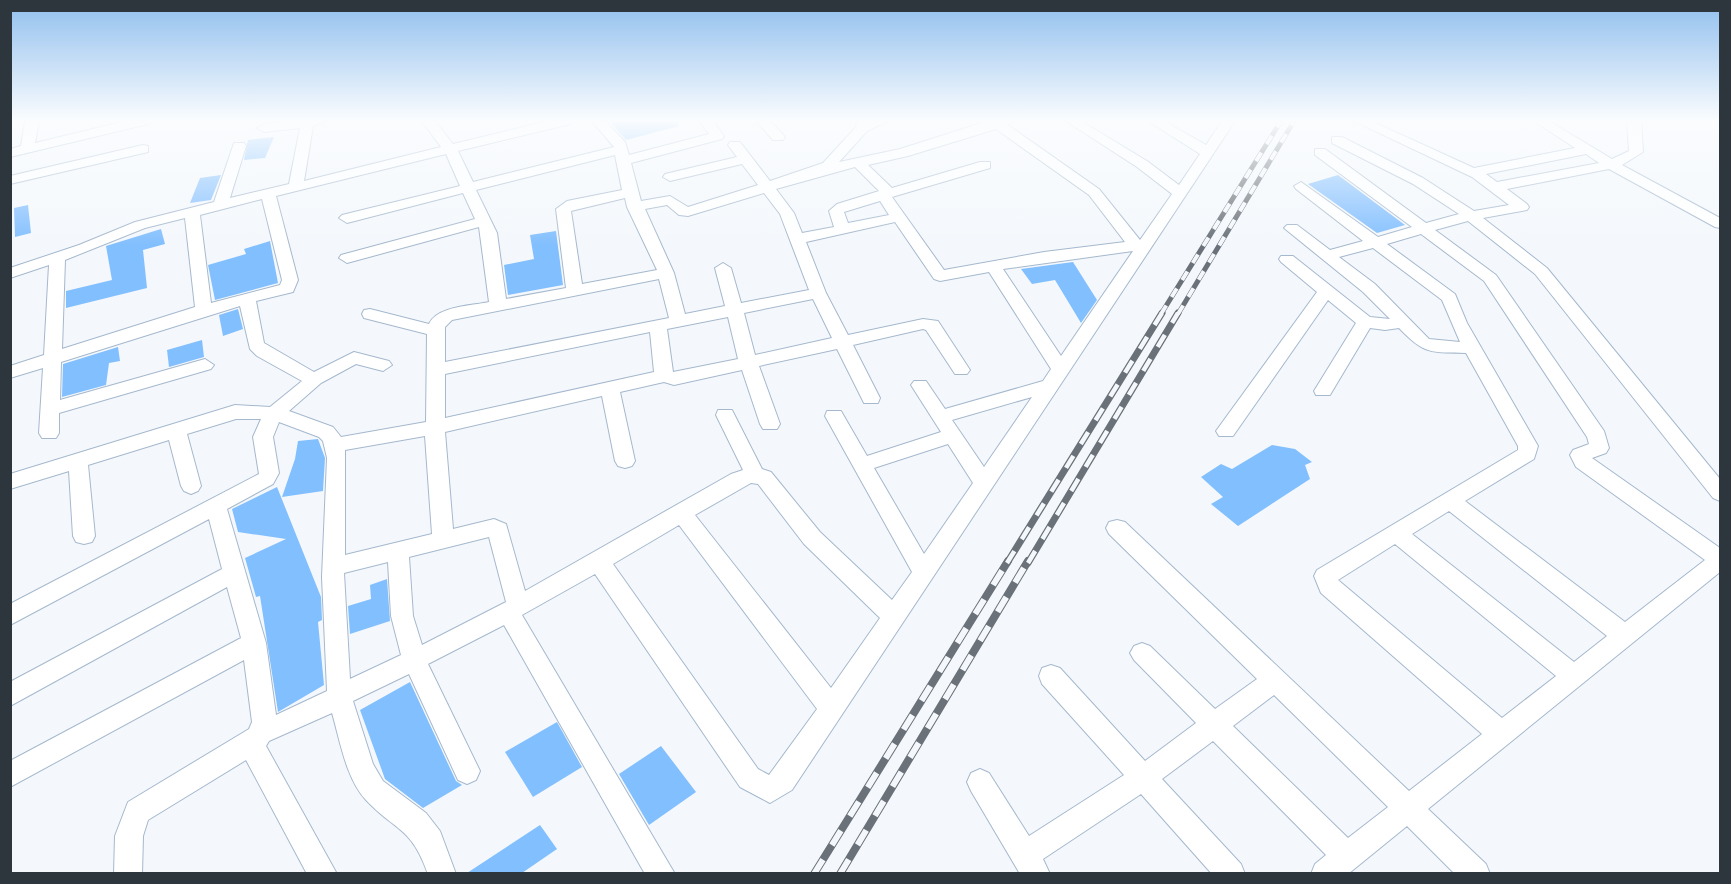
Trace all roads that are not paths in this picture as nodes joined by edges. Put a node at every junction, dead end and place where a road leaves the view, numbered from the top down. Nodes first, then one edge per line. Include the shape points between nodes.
1 (86, 162) edge
2 (234, 162) edge
3 (303, 162) edge
4 (395, 162) edge
5 (457, 162) edge
6 (587, 162) edge
7 (623, 162) edge
8 (731, 162) edge
9 (748, 162) edge
10 (831, 162) edge
11 (1054, 162) edge
12 (1139, 162) edge
13 (1200, 162) edge
14 (1334, 162) edge
15 (1381, 162) edge
16 (1451, 162) edge
17 (1524, 162) edge
18 (1608, 162) edge
19 (1617, 162) edge
20 (858, 163) joint
21 (1611, 164) junction
22 (985, 165) dead end
23 (819, 170) junction
24 (1473, 172) junction
25 (670, 177) dead end
26 (10, 180) edge
27 (296, 186) junction
28 (1301, 186) dead end
29 (470, 187) junction
30 (1496, 187) junction
31 (769, 189) junction
32 (1179, 192) junction
33 (268, 193) junction
34 (886, 194) junction
35 (632, 200) junction
36 (221, 205) junction
37 (192, 212) junction
38 (1470, 216) junction
39 (900, 217) junction
40 (347, 219) dead end
41 (484, 221) junction
42 (1720, 225) edge
43 (1292, 228) dead end
44 (1424, 228) junction
45 (843, 229) junction
46 (797, 239) junction
47 (1375, 241) junction
48 (1138, 247) junction
49 (1329, 255) junction
50 (57, 257) junction
51 (347, 258) dead end
52 (1287, 259) dead end
53 (994, 267) junction
54 (723, 268) dead end
55 (10, 273) edge
56 (666, 273) junction
57 (1327, 290) junction
58 (575, 291) junction
59 (818, 293) junction
60 (247, 298) junction
61 (498, 306) junction
62 (204, 310) junction
63 (734, 311) junction
64 (370, 314) dead end
65 (1365, 322) junction
66 (1403, 322) junction
67 (679, 323) junction
68 (658, 327) junction
69 (436, 331) junction
70 (842, 341) junction
71 (1472, 348) junction
72 (52, 360) junction
73 (748, 361) junction
74 (205, 365) dead end
75 (383, 365) dead end
76 (436, 370) junction
77 (961, 370) dead end
78 (10, 372) edge
79 (664, 376) junction
80 (1054, 377) junction
81 (313, 380) junction
82 (920, 385) dead end
83 (610, 388) junction
84 (1323, 391) dead end
85 (871, 398) dead end
86 (50, 409) junction
87 (273, 414) junction
88 (725, 415) dead end
89 (834, 416) dead end
90 (939, 417) junction
91 (770, 424) dead end
92 (435, 427) junction
93 (176, 430) junction
94 (49, 432) dead end
95 (1226, 432) dead end
96 (952, 436) junction
97 (334, 445) junction
98 (78, 461) junction
99 (625, 461) dead end
100 (862, 465) junction
101 (755, 475) junction
102 (10, 482) edge
103 (983, 482) junction
104 (191, 486) dead end
105 (1720, 493) edge
106 (1449, 500) junction
107 (216, 507) junction
108 (682, 513) junction
109 (1117, 528) dead end
110 (1395, 532) junction
111 (84, 536) dead end
112 (443, 539) junction
113 (398, 550) junction
114 (1720, 559) edge
115 (600, 562) junction
116 (333, 567) junction
117 (923, 571) junction
118 (234, 573) junction
119 (513, 609) junction
120 (10, 615) edge
121 (892, 616) junction
122 (1624, 635) junction
123 (254, 643) junction
124 (1142, 653) dead end
125 (414, 660) junction
126 (1573, 675) junction
127 (1051, 676) dead end
128 (1276, 679) junction
129 (10, 695) edge
130 (339, 695) junction
131 (831, 707) junction
132 (1215, 725) junction
133 (1500, 733) junction
134 (256, 737) junction
135 (467, 771) dead end
136 (10, 775) edge
137 (1144, 777) junction
138 (980, 782) dead end
139 (1408, 808) junction
140 (1346, 856) junction
141 (1030, 864) edge
142 (128, 873) edge
143 (323, 873) edge
144 (442, 873) edge
145 (661, 873) edge
146 (1231, 873) edge
147 (1325, 873) edge
148 (1476, 873) edge

1 - 26 street
2 - 36 street
3 - 27 street
4 - 27 street
5 - 29 street
6 - 29 street
7 - 35 street
8 - 25 street
9 - 31 street
10 - 23 street
11 - 48 street via 1094,192
12 - 32 street
13 - 32 street
14 - 44 street
15 - 38 street via 1418,181
16 - 24 street
17 - 24 street
18 - 21 street
19 - 21 street
20 - 23 street
20 - 34 street
21 - 30 street
21 - 42 street
22 - 34 street
23 - 31 street
24 - 30 street
27 - 33 street
28 - 47 street
29 - 40 street
29 - 41 street
30 - 38 street via 1522,207
31 - 35 street via 688,212 670,200
31 - 46 street via 787,213
32 - 48 street
33 - 36 street
33 - 60 street via 289,285 281,291
34 - 39 street
34 - 45 street via 836,211
35 - 56 street
35 - 58 street via 572,204 563,209
36 - 37 street
37 - 50 street via 140,225
37 - 62 street
38 - 44 street
38 - 105 street via 1549,279
39 - 45 street
39 - 53 street via 940,276
41 - 51 street
41 - 61 street
43 - 49 street
44 - 47 street
44 - 114 street via 1483,271 1502,293 1597,436 1599,448 1580,455 1583,462
45 - 46 street
46 - 59 street
47 - 49 street
47 - 71 street via 1446,295
48 - 53 street
48 - 80 street
49 - 66 street
50 - 55 street
50 - 72 street
52 - 57 street
53 - 80 street
54 - 63 street
56 - 58 street
56 - 67 street
57 - 65 street
57 - 95 street
58 - 61 street
59 - 63 street
59 - 70 street
60 - 62 street
60 - 81 street via 256,345
61 - 69 street via 442,317
62 - 72 street
63 - 67 street
63 - 73 street
64 - 69 street
65 - 66 street
65 - 84 street
66 - 71 street via 1430,346
67 - 68 street
68 - 76 street
68 - 79 street
69 - 76 street
70 - 73 street
70 - 77 street via 928,324
70 - 85 street
71 - 106 street via 1529,450
72 - 78 street
72 - 86 street
73 - 79 street via 674,380
73 - 91 street
74 - 86 street
75 - 81 street via 354,358
76 - 92 street
79 - 83 street
80 - 90 street
80 - 103 street
81 - 87 street
82 - 90 street
83 - 92 street
83 - 99 street
86 - 94 street
87 - 93 street via 235,412
87 - 97 street via 326,432
87 - 107 street via 263,437 269,473 266,479
88 - 101 street
89 - 100 street
90 - 96 street
92 - 97 street
92 - 112 street
93 - 98 street
93 - 104 street
96 - 100 street
96 - 103 street
97 - 116 street via 337,458
98 - 102 street
98 - 111 street
100 - 117 street
101 - 108 street via 738,480
101 - 121 street via 764,477 812,538
103 - 117 street
106 - 110 street
106 - 122 street
107 - 118 street
107 - 120 street
108 - 115 street
108 - 131 street
109 - 128 street
110 - 126 street
110 - 133 street via 1329,573 1325,580
112 - 113 street
112 - 119 street via 488,527 498,530
113 - 116 street
113 - 125 street via 402,616
114 - 122 street
115 - 119 street
115 - 131 street via 749,778 760,786 770,790 783,781
116 - 130 street
117 - 121 street
118 - 123 street
118 - 129 street
119 - 125 street
119 - 145 street
121 - 131 street
122 - 126 street
123 - 134 street via 265,723
123 - 136 street
124 - 132 street
125 - 130 street
125 - 135 street
126 - 133 street
127 - 137 street
128 - 132 street
128 - 139 street
130 - 134 street
130 - 144 street via 362,769 374,790 416,824 430,841
132 - 137 street
132 - 140 street
133 - 139 street
134 - 142 street via 138,811 129,836
134 - 143 street
137 - 141 street
137 - 146 street
138 - 141 street
139 - 140 street
139 - 148 street
140 - 147 street

